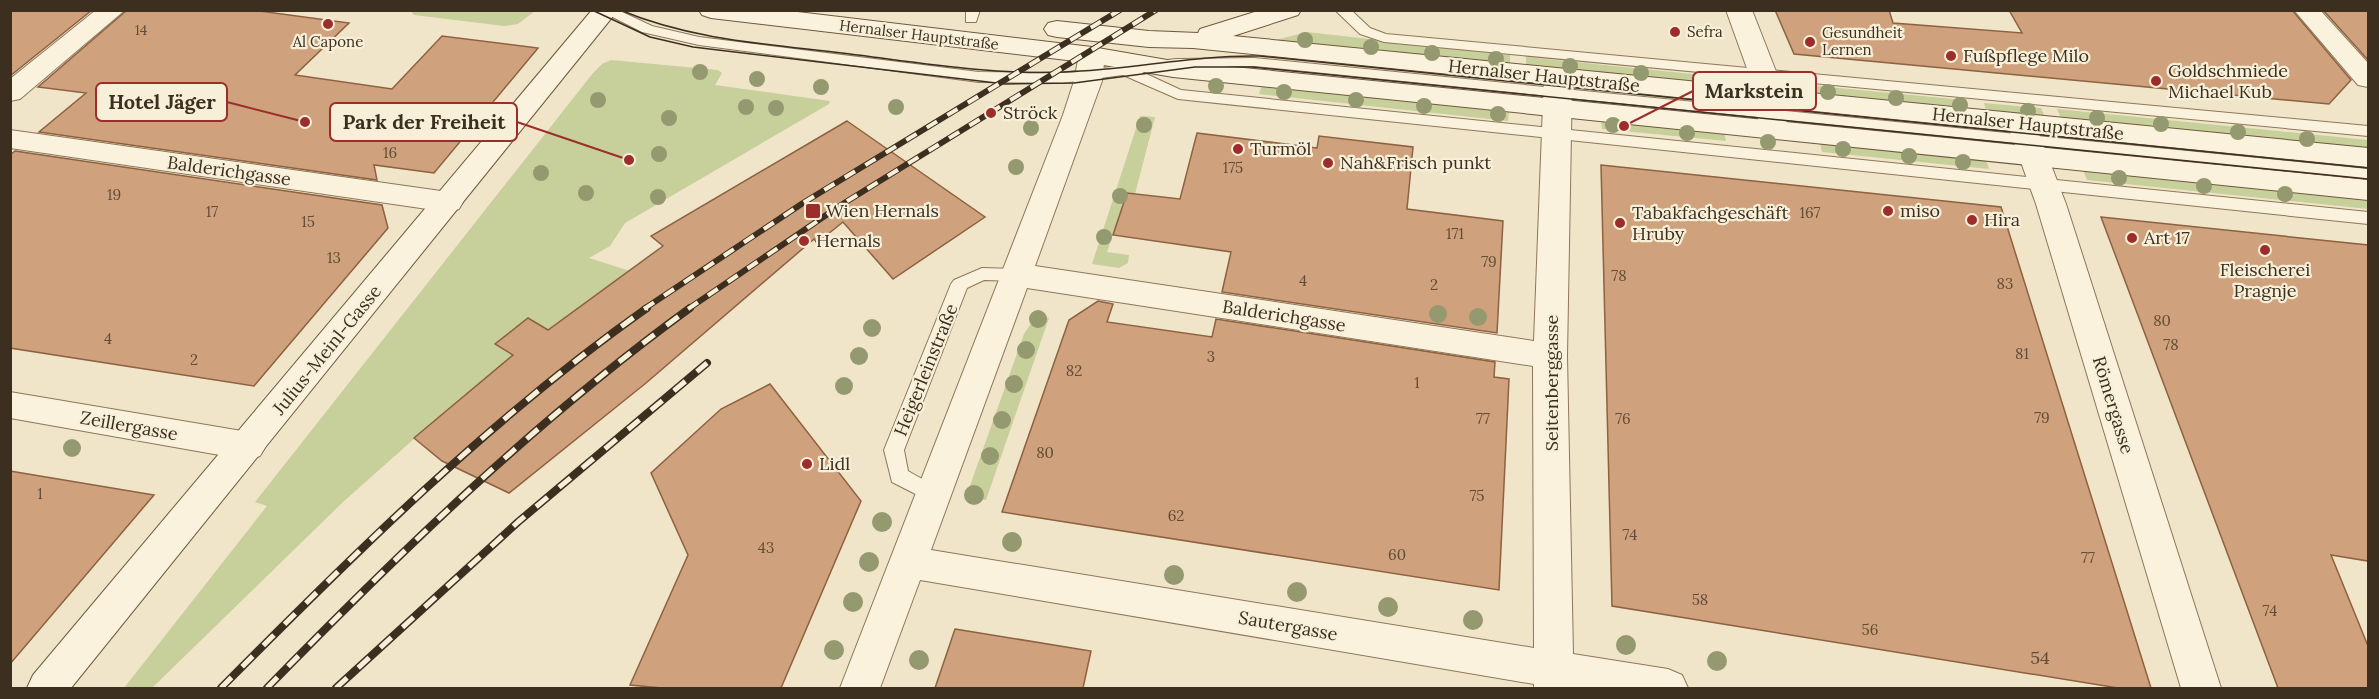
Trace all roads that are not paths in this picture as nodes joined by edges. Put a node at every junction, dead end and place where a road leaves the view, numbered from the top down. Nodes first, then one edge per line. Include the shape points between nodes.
1 (112, 10) edge
2 (606, 10) edge
3 (711, 10) edge
4 (897, 10) edge
5 (1289, 10) edge
6 (1342, 10) edge
7 (1739, 10) edge
8 (2306, 10) edge
9 (972, 15) edge
10 (1193, 39) junction
11 (1094, 43) edge
12 (1152, 66) junction
13 (1125, 70) junction
14 (2368, 79) edge
15 (10, 93) edge
16 (1557, 102) junction
17 (1769, 104) junction
18 (2368, 131) edge
19 (10, 139) edge
20 (2031, 150) junction
21 (2368, 158) edge
22 (2368, 174) edge
23 (2368, 190) edge
24 (448, 202) junction
25 (2368, 218) edge
26 (1018, 275) junction
27 (1550, 356) junction
28 (10, 405) edge
29 (248, 446) junction
30 (933, 495) junction
31 (908, 562) junction
32 (1554, 680) edge
33 (47, 688) edge
34 (860, 688) edge
35 (1668, 688) edge
36 (2201, 688) edge

1 - 15 street
2 - 11 lane, Hernalser Hauptstraße via 669,35 1003,78 1062,78
2 - 24 street, Julius-Meinl-Gasse
3 - 11 street, Hernalser Hauptstraße
4 - 9 street, Hernalser Hauptstraße
5 - 10 street
6 - 17 lane, Hernalser Hauptstraße via 1365,31 1384,39
7 - 17 street
8 - 14 street
9 - 11 street, Hernalser Hauptstraße
10 - 11 street
10 - 16 street, Hernalser Hauptstraße
11 - 12 street, Hernalser Hauptstraße
11 - 13 lane, Hernalser Hauptstraße
11 - 26 street via 1077,115
12 - 13 lane, Hernalser Hauptstraße
12 - 16 street, Hernalser Hauptstraße
13 - 16 lane, Hernalser Hauptstraße via 1178,94
16 - 17 street, Hernalser Hauptstraße
16 - 20 lane, Hernalser Hauptstraße
16 - 27 street, Seitenberggasse
17 - 18 lane, Hernalser Hauptstraße
17 - 20 street, Hernalser Hauptstraße
19 - 24 street, Balderichgasse
20 - 21 street, Hernalser Hauptstraße
20 - 22 lane, Hernalser Hauptstraße
20 - 23 street, Hernalser Hauptstraße
20 - 25 lane, Hernalser Hauptstraße
20 - 36 street, Römergasse
24 - 29 street, Julius-Meinl-Gasse
26 - 27 street, Balderichgasse
26 - 30 street
26 - 30 lane, Heigerleinstraße via 982,274 960,285 894,450 899,476
27 - 32 street, Seitenberggasse
28 - 29 street, Zeillergasse
29 - 33 street, Julius-Meinl-Gasse
30 - 31 street
31 - 32 street, Sautergasse
31 - 34 street
32 - 35 street, Sautergasse

